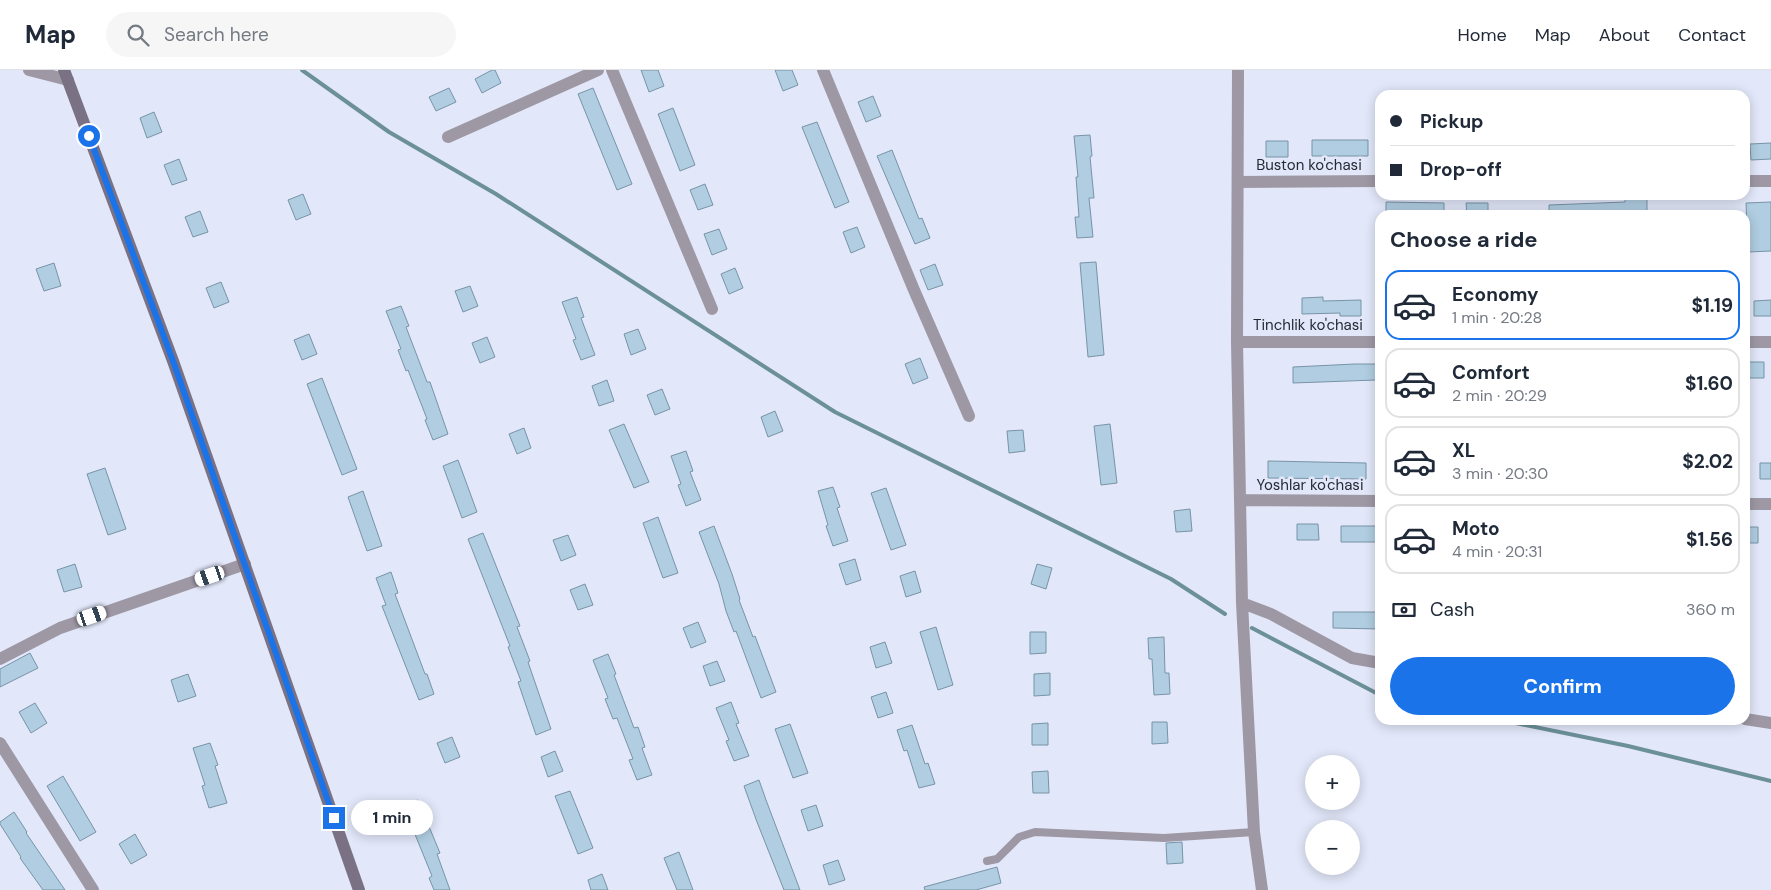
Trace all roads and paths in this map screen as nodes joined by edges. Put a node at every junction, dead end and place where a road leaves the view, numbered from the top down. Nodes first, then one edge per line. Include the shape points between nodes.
1 (29, 70) edge
2 (598, 70) edge
3 (612, 70) edge
4 (824, 70) edge
5 (1238, 70) edge
6 (66, 75) edge
7 (448, 137) dead end
8 (1375, 181) edge
9 (1750, 181) edge
10 (1238, 182) junction
11 (1771, 182) edge
12 (712, 309) dead end
13 (1237, 342) junction
14 (1375, 342) edge
15 (1750, 342) edge
16 (1771, 342) edge
17 (970, 416) dead end
18 (1240, 500) junction
19 (1375, 501) edge
20 (1750, 504) edge
21 (1771, 504) edge
22 (245, 564) junction
23 (1242, 603) junction
24 (0, 659) edge
25 (1375, 662) edge
26 (1750, 720) edge
27 (1771, 723) edge
28 (0, 743) edge
29 (1254, 832) junction
30 (987, 861) dead end
31 (93, 890) edge
32 (359, 890) edge
33 (1262, 890) edge

1 - 6 street
2 - 7 street
3 - 12 street
4 - 17 street via 914,290
5 - 10 street
6 - 22 main road
8 - 10 street, Buston ko'chasi
9 - 11 street
10 - 13 street
13 - 14 street, Tinchlik ko'chasi
13 - 18 street
15 - 16 street
18 - 19 street, Yoshlar ko'chasi
18 - 23 street
20 - 21 street
22 - 24 street via 60,628
22 - 32 main road
23 - 25 street via 1271,614 1352,658
23 - 29 street
26 - 27 street
28 - 31 street
29 - 30 lane via 1164,838 1035,832 1019,837 997,858
29 - 33 street

